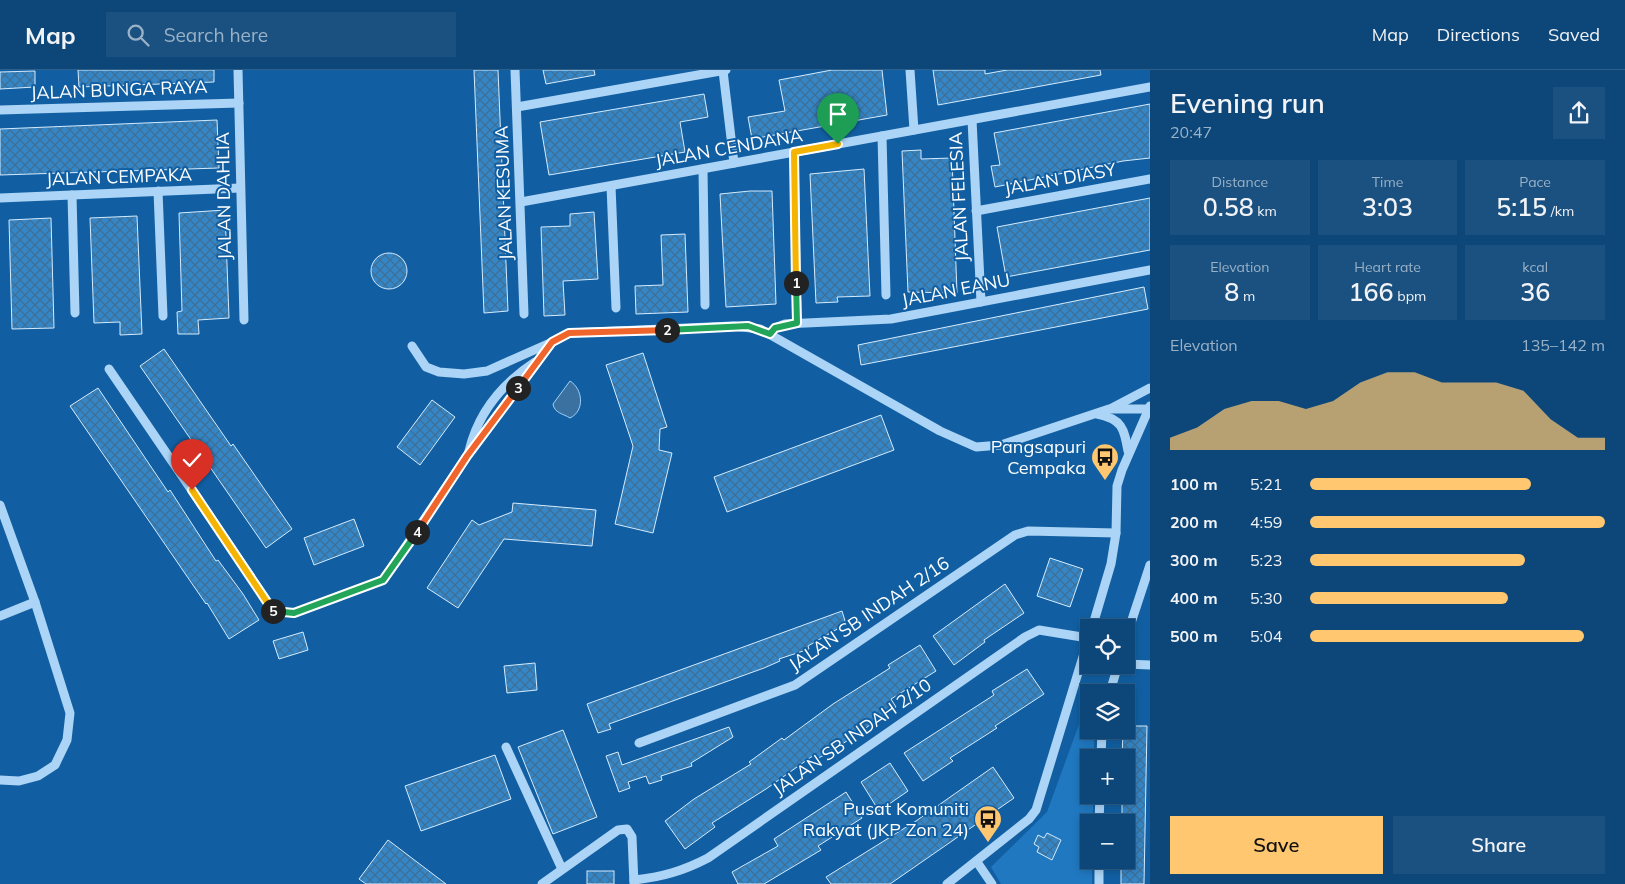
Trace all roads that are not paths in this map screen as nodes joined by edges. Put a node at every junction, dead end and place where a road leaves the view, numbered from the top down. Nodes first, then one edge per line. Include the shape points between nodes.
1 (238, 70) edge
2 (514, 70) edge
3 (725, 70) edge
4 (910, 70) edge
5 (1150, 87) edge
6 (239, 103) junction
7 (517, 108) junction
8 (0, 110) edge
9 (972, 120) junction
10 (914, 130) junction
11 (882, 136) junction
12 (794, 152) junction
13 (734, 163) junction
14 (703, 169) junction
15 (1150, 179) edge
16 (611, 186) junction
17 (240, 188) junction
18 (158, 191) junction
19 (72, 195) junction
20 (0, 198) edge
21 (521, 202) junction
22 (976, 211) junction
23 (1150, 270) edge
24 (886, 295) dead end
25 (981, 302) junction
26 (705, 305) dead end
27 (616, 308) dead end
28 (75, 313) dead end
29 (524, 314) dead end
30 (163, 316) dead end
31 (244, 320) dead end
32 (797, 323) junction
33 (770, 334) junction
34 (552, 342) junction
35 (412, 346) dead end
36 (540, 358) junction
37 (109, 369) dead end
38 (1150, 388) edge
39 (1149, 407) edge
40 (1109, 409) junction
41 (1097, 414) junction
42 (1128, 451) junction
43 (467, 456) junction
44 (0, 505) edge
45 (1116, 533) junction
46 (1150, 566) edge
47 (35, 602) junction
48 (0, 616) edge
49 (1095, 619) edge
50 (1132, 619) edge
51 (1080, 637) edge
52 (1135, 664) edge
53 (1150, 665) edge
54 (1080, 667) edge
55 (639, 744) dead end
56 (506, 747) dead end
57 (0, 780) edge
58 (977, 862) junction
59 (562, 869) junction
60 (1099, 869) edge
61 (634, 882) edge
62 (542, 884) edge
63 (947, 884) edge
64 (992, 884) edge
65 (1099, 884) edge

1 - 6 street, JALAN DAHLIA
2 - 7 street, JALAN KESUMA
3 - 7 street
3 - 13 street
4 - 10 street
5 - 9 street, JALAN CENDANA
6 - 8 street, JALAN BUNGA RAYA
6 - 17 street, JALAN DAHLIA
7 - 21 street, JALAN KESUMA
9 - 10 street, JALAN CENDANA
9 - 22 street, JALAN FELESIA
10 - 11 street, JALAN CENDANA
11 - 12 street, JALAN CENDANA
11 - 24 street
12 - 13 street, JALAN CENDANA
12 - 32 street
13 - 14 street, JALAN CENDANA
14 - 16 street, JALAN CENDANA
14 - 26 street
15 - 22 street, JALAN DIASY
16 - 21 street, JALAN CENDANA
16 - 27 street
17 - 18 street, JALAN CEMPAKA
17 - 31 street, JALAN DAHLIA
18 - 19 street, JALAN CEMPAKA
18 - 30 street
19 - 20 street, JALAN CEMPAKA
19 - 28 street
21 - 29 street, JALAN KESUMA
22 - 25 street, JALAN FELESIA
23 - 25 street, JALAN EANU
25 - 32 street, JALAN EANU via 891,319
32 - 33 street, JALAN EANU via 775,328
33 - 34 street via 748,326 732,326 569,333
33 - 41 street via 932,426 976,447 1001,445
34 - 35 street via 487,371 464,374 439,372 426,366
34 - 36 street
36 - 43 street
36 - 43 street via 514,376 493,399 472,438
37 - 43 street via 274,612 294,613 383,580
38 - 40 street
39 - 40 street
39 - 42 street
40 - 41 street
41 - 42 street via 1119,422 1125,432
42 - 45 street via 1118,486
44 - 47 street
45 - 49 street via 1112,564
45 - 55 street, JALAN SB INDAH 2/16 via 1028,531 1015,535 795,685
46 - 50 street
47 - 48 street
47 - 57 street via 70,713 67,740 55,765 38,776 19,781
51 - 61 street, JALAN SB INDAH 2/10 via 1039,630 1025,637 708,858 684,871
52 - 53 street
54 - 58 street via 1036,810
56 - 59 street
58 - 63 street
58 - 64 street
59 - 61 street via 618,830 627,829 632,837
59 - 62 street
60 - 65 street

